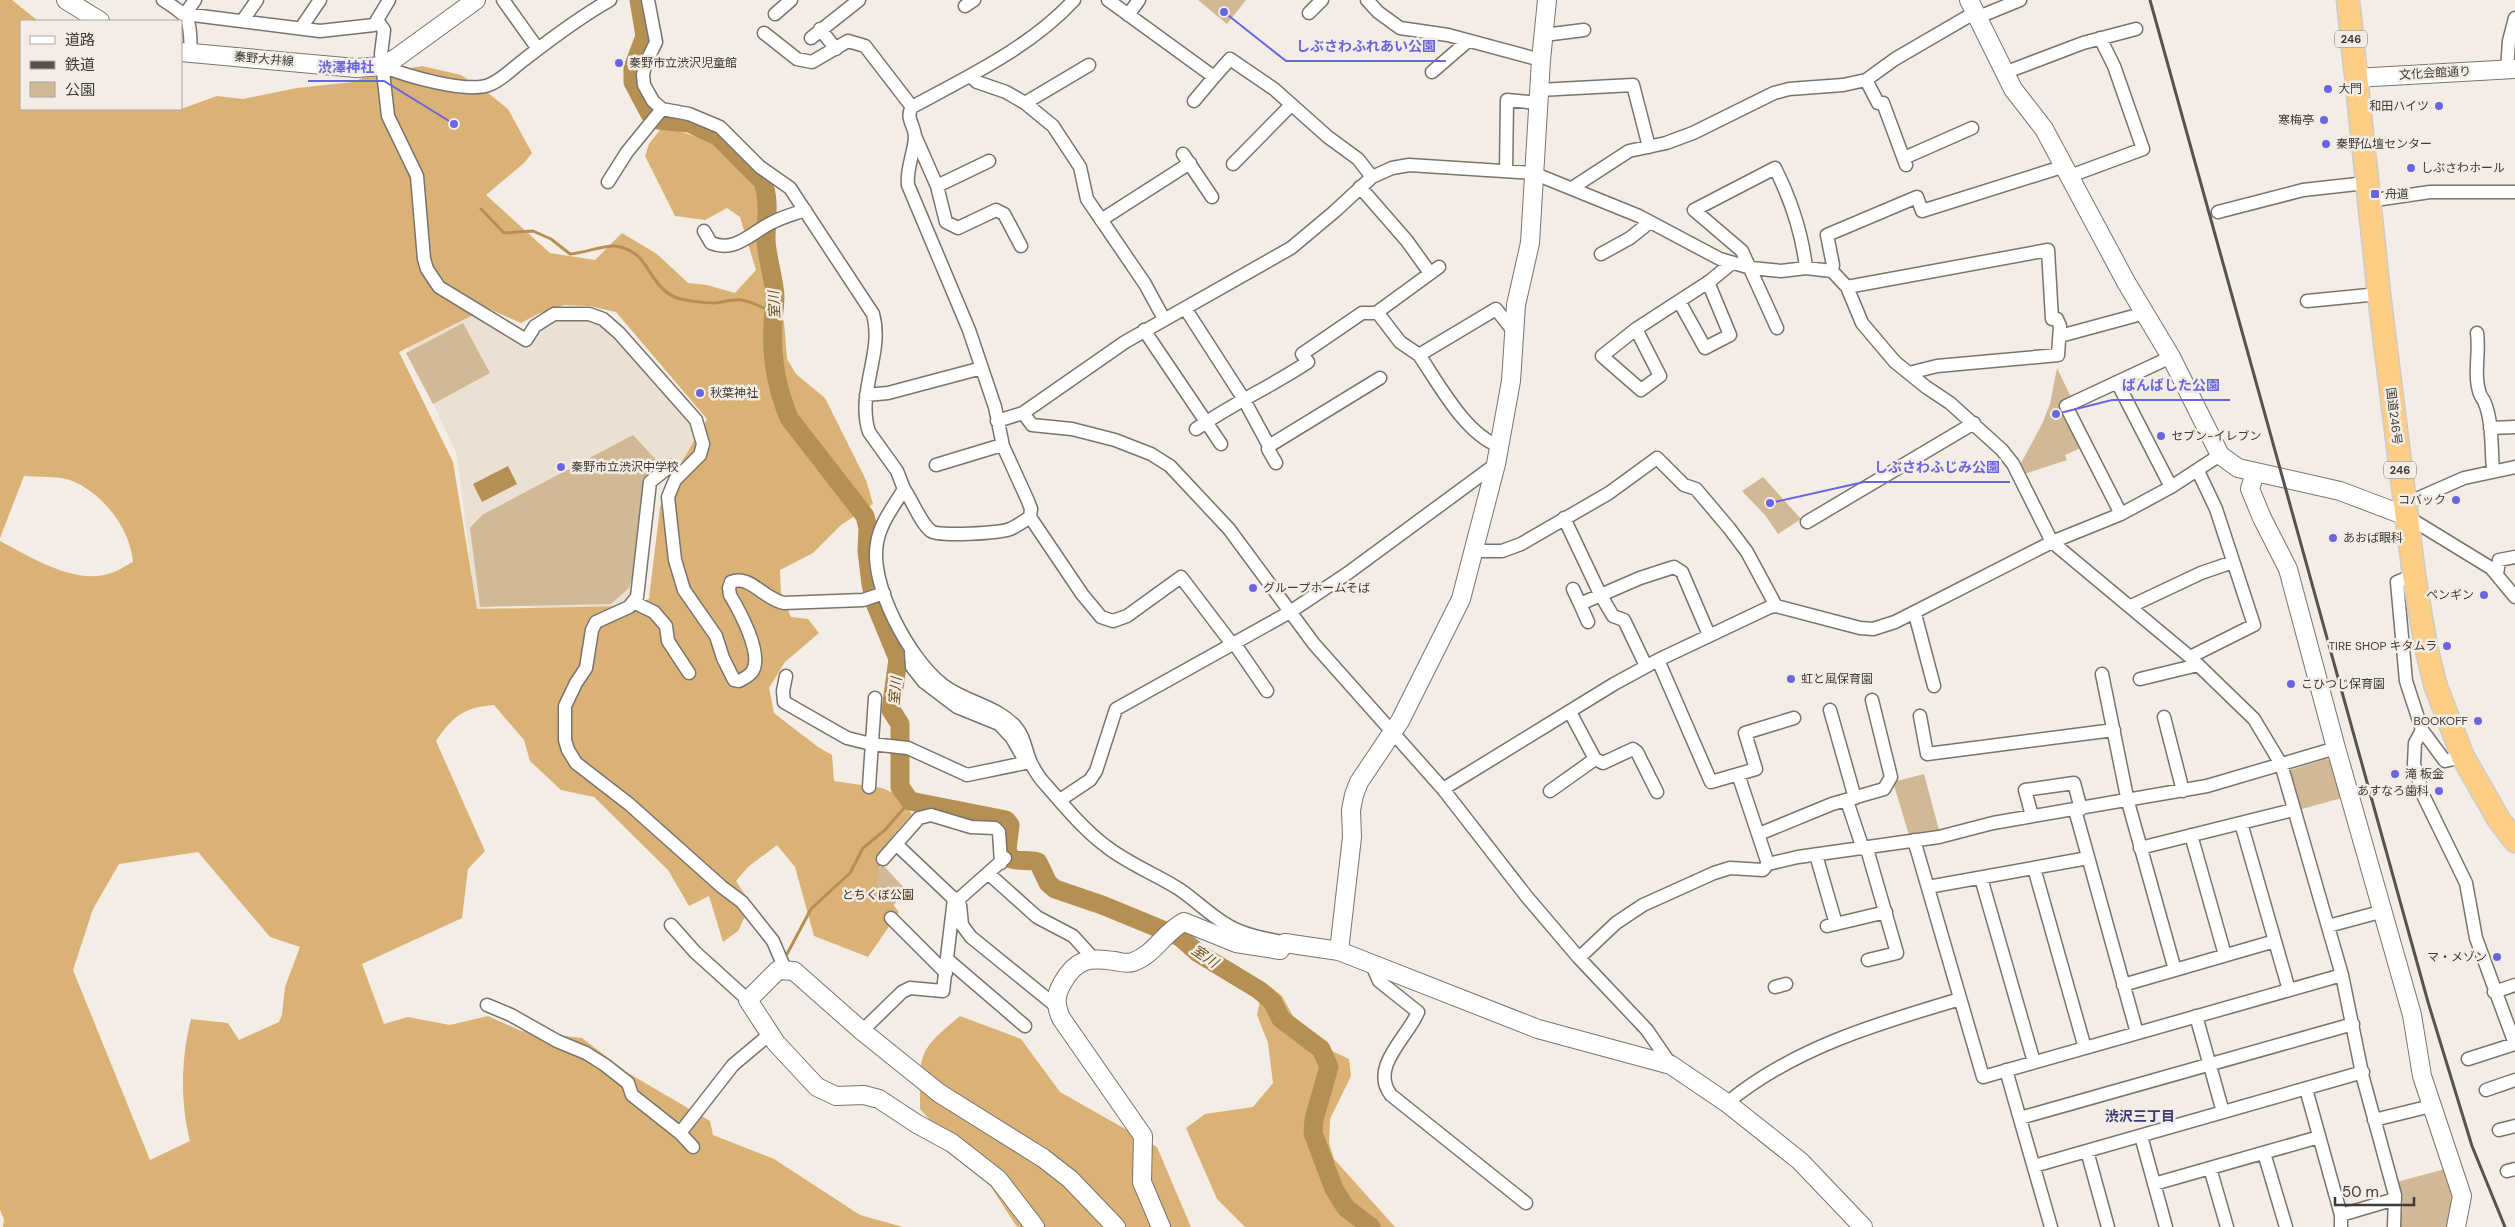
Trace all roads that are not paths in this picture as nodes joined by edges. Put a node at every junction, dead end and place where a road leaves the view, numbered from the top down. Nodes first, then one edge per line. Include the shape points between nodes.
1 (66, 0) edge
2 (163, 0) edge
3 (195, 0) edge
4 (257, 0) edge
5 (320, 0) edge
6 (389, 0) edge
7 (476, 0) edge
8 (503, 0) edge
9 (610, 0) edge
10 (648, 0) edge
11 (791, 0) edge
12 (859, 0) edge
13 (1074, 0) edge
14 (1108, 0) edge
15 (1139, 0) edge
16 (1322, 0) edge
17 (1367, 0) edge
18 (1547, 0) edge
19 (2020, 0) edge
20 (2348, 0) edge
21 (1973, 10) edge
22 (1309, 12) dead end
23 (185, 14) junction
24 (775, 14) dead end
25 (1128, 15) junction
26 (2515, 18) edge
27 (98, 20) edge
28 (243, 20) junction
29 (377, 20) junction
30 (301, 28) junction
31 (2136, 29) dead end
32 (1584, 30) dead end
33 (764, 32) dead end
34 (1544, 35) junction
35 (2100, 38) junction
36 (1468, 40) junction
37 (538, 49) junction
38 (836, 49) junction
39 (186, 53) edge
40 (1540, 60) junction
41 (1089, 65) dead end
42 (382, 66) junction
43 (2511, 69) edge
44 (1432, 72) dead end
45 (2004, 72) junction
46 (970, 76) junction
47 (1214, 77) junction
48 (2355, 78) junction
49 (1866, 80) junction
50 (1538, 96) junction
51 (1194, 101) dead end
52 (1025, 103) junction
53 (1292, 105) junction
54 (912, 107) junction
55 (661, 111) junction
56 (1972, 128) dead end
57 (915, 136) junction
58 (1649, 147) junction
59 (989, 161) dead end
60 (1233, 164) dead end
61 (1506, 171) junction
62 (2067, 171) junction
63 (1533, 173) junction
64 (1372, 177) junction
65 (608, 182) dead end
66 (937, 186) junction
67 (1360, 187) junction
68 (1572, 188) junction
69 (2367, 192) junction
70 (2515, 192) edge
71 (1212, 198) dead end
72 (805, 210) junction
73 (2218, 212) dead end
74 (1101, 220) junction
75 (1650, 222) junction
76 (704, 231) dead end
77 (1021, 246) dead end
78 (1601, 254) dead end
79 (1732, 263) junction
80 (1751, 268) junction
81 (1806, 268) junction
82 (1832, 272) junction
83 (1708, 282) junction
84 (1847, 287) junction
85 (2378, 294) junction
86 (1679, 301) junction
87 (2307, 301) dead end
88 (1185, 308) junction
89 (1377, 312) junction
90 (2145, 313) junction
91 (1164, 319) junction
92 (1777, 328) dead end
93 (1636, 329) junction
94 (1144, 330) junction
95 (1514, 332) junction
96 (2477, 333) dead end
97 (2060, 336) junction
98 (1419, 355) junction
99 (2171, 357) junction
100 (982, 368) junction
101 (1909, 373) junction
102 (1380, 378) dead end
103 (2117, 382) junction
104 (866, 394) junction
105 (1243, 398) junction
106 (1023, 413) junction
107 (997, 421) junction
108 (1974, 423) junction
109 (1201, 425) junction
110 (2515, 427) edge
111 (2490, 428) junction
112 (1221, 444) dead end
113 (1002, 445) junction
114 (1269, 446) junction
115 (1499, 446) junction
116 (2220, 455) junction
117 (1276, 464) dead end
118 (1496, 464) junction
119 (936, 465) dead end
120 (2515, 467) edge
121 (2493, 470) junction
122 (2198, 471) junction
123 (2256, 473) junction
124 (679, 476) junction
125 (2172, 487) junction
126 (904, 489) junction
127 (2405, 508) junction
128 (2121, 514) junction
129 (1030, 517) junction
130 (1564, 518) junction
131 (1807, 522) dead end
132 (2052, 542) junction
133 (1475, 551) junction
134 (2515, 557) edge
135 (2233, 562) junction
136 (2414, 575) junction
137 (2497, 575) junction
138 (1573, 589) dead end
139 (882, 594) junction
140 (1600, 594) junction
141 (2515, 596) edge
142 (633, 602) junction
143 (1580, 604) junction
144 (1776, 606) junction
145 (2130, 606) junction
146 (1290, 612) junction
147 (1915, 614) junction
148 (1588, 622) dead end
149 (1709, 635) junction
150 (1233, 644) junction
151 (1658, 660) junction
152 (2194, 661) junction
153 (1646, 666) junction
154 (690, 673) dead end
155 (2102, 674) dead end
156 (786, 676) dead end
157 (2140, 679) dead end
158 (1934, 686) dead end
159 (1267, 691) dead end
160 (875, 698) dead end
161 (1872, 700) dead end
162 (1830, 710) dead end
163 (1570, 712) junction
164 (1920, 716) dead end
165 (2164, 717) dead end
166 (1794, 718) dead end
167 (2114, 730) junction
168 (2422, 730) junction
169 (1394, 731) junction
170 (871, 744) junction
171 (2336, 748) junction
172 (2463, 757) junction
173 (1595, 759) junction
174 (1028, 762) junction
175 (2280, 764) junction
176 (1738, 774) junction
177 (869, 787) dead end
178 (1442, 789) junction
179 (1550, 791) dead end
180 (2183, 791) junction
181 (1657, 792) dead end
182 (1851, 799) junction
183 (1060, 800) junction
184 (2128, 802) junction
185 (2078, 810) junction
186 (2293, 810) junction
187 (2032, 816) junction
188 (2241, 822) junction
189 (1759, 834) junction
190 (2191, 835) junction
191 (1914, 840) junction
192 (2515, 841) edge
193 (896, 844) junction
194 (2140, 848) junction
195 (1865, 849) junction
196 (1816, 855) junction
197 (2088, 858) junction
198 (882, 859) dead end
199 (1768, 864) junction
200 (2034, 868) junction
201 (989, 874) junction
202 (1981, 878) junction
203 (1928, 887) junction
204 (957, 899) junction
205 (2384, 911) junction
206 (1886, 912) junction
207 (891, 918) dead end
208 (671, 925) dead end
209 (2328, 926) junction
210 (2275, 941) junction
211 (1285, 943) junction
212 (1339, 951) junction
213 (2225, 955) junction
214 (1094, 958) junction
215 (1580, 958) junction
216 (948, 960) junction
217 (1868, 960) dead end
218 (1372, 965) junction
219 (785, 969) junction
220 (2174, 970) junction
221 (946, 973) junction
222 (2342, 975) junction
223 (2124, 985) junction
224 (2515, 985) edge
225 (2289, 990) junction
226 (2494, 992) junction
227 (1960, 998) junction
228 (748, 1000) junction
229 (487, 1006) dead end
230 (1056, 1006) junction
231 (2196, 1016) junction
232 (2354, 1024) junction
233 (1025, 1026) dead end
234 (862, 1031) junction
235 (2137, 1033) junction
236 (770, 1034) junction
237 (2515, 1044) edge
238 (2085, 1048) junction
239 (2468, 1059) dead end
240 (2034, 1062) junction
241 (2210, 1064) junction
242 (1671, 1065) junction
243 (2006, 1070) junction
244 (2363, 1072) junction
245 (2515, 1080) edge
246 (2306, 1088) junction
247 (2486, 1090) dead end
248 (1727, 1104) junction
249 (2431, 1106) junction
250 (2224, 1112) junction
251 (2020, 1118) junction
252 (2374, 1120) junction
253 (2515, 1126) edge
254 (2499, 1130) dead end
255 (680, 1133) junction
256 (2141, 1136) junction
257 (2319, 1137) junction
258 (693, 1147) dead end
259 (2087, 1151) junction
260 (2264, 1153) junction
261 (2034, 1166) junction
262 (2210, 1168) junction
263 (2154, 1184) junction
264 (2395, 1200) junction
265 (1526, 1202) dead end
266 (2341, 1221) edge
267 (1035, 1227) edge
268 (1116, 1227) edge
269 (1162, 1227) edge
270 (1863, 1227) edge
271 (2052, 1227) edge
272 (2108, 1227) edge
273 (2166, 1227) edge
274 (2227, 1227) edge
275 (2286, 1227) edge
276 (2394, 1227) edge
277 (2456, 1227) edge

1 - 27 street
2 - 23 street
3 - 23 street
4 - 28 street
5 - 30 street
6 - 29 street
7 - 42 street
8 - 37 street
9 - 37 street
10 - 55 street via 656,42 645,65 644,85
11 - 24 street
12 - 38 street via 816,33
13 - 46 street via 1042,28
14 - 25 street
15 - 25 street
16 - 22 street
17 - 36 street via 1400,28
18 - 34 street
19 - 21 street
20 - 48 highway, 国道246号 / 246
21 - 45 street
21 - 49 street
23 - 28 street
23 - 39 street via 189,22
25 - 47 street
26 - 43 street via 2509,41
28 - 30 street
29 - 30 street via 374,25 320,31
29 - 42 street via 384,30
31 - 35 street
32 - 34 street
33 - 38 street via 797,60 812,62
34 - 40 street
35 - 45 street
35 - 62 street via 2114,66 2143,149
36 - 40 street
36 - 44 street
37 - 42 street via 491,84 483,86 468,87 405,75
38 - 54 street via 848,41 865,46
39 - 42 street, 秦野大井線 via 356,68
40 - 50 street
41 - 52 street
42 - 124 street via 388,116 416,176 424,258 432,278 447,294 526,340 534,326 554,314 589,314 602,319 619,333 696,420 703,444 700,454
43 - 48 street, 文化会館通り
45 - 62 street via 2044,130
46 - 52 street
46 - 54 street
47 - 51 street
47 - 53 street via 1230,59
48 - 69 highway, 国道246号 / 246
49 - 56 street via 1878,104 1883,103 1905,161
49 - 58 street via 1774,93 1693,133
50 - 58 street via 1633,84
50 - 61 street via 1507,100
50 - 63 street
52 - 74 street via 1053,126 1080,167 1086,200
53 - 60 street
53 - 64 street via 1358,159
54 - 57 street via 909,118
55 - 65 street via 627,152
55 - 72 street via 689,114 720,127 760,167 790,188
57 - 66 street
57 - 100 street via 908,185
58 - 68 street via 1629,151
59 - 66 street
61 - 63 street
61 - 64 street via 1409,165
62 - 82 street via 1922,211 1917,197 1827,234
62 - 90 street
63 - 68 street
63 - 95 street via 1530,243 1516,305
64 - 67 street
66 - 77 street via 946,222 958,228 996,210 1014,219
67 - 88 street via 1291,248
67 - 89 street via 1434,270
68 - 75 street
69 - 70 street
69 - 73 street via 2303,190
69 - 85 highway, 国道246号 / 246
71 - 74 street via 1187,159
72 - 76 street via 773,222 733,246 711,243
72 - 104 street via 873,314 877,336
74 - 91 street via 1145,284
75 - 78 street
75 - 79 street
79 - 80 street
79 - 83 street
80 - 81 street via 1781,271
80 - 81 street via 1742,251 1694,210 1775,168 1792,203
80 - 92 street
81 - 82 street
82 - 84 street
83 - 86 street
83 - 86 street via 1730,335 1705,348
84 - 97 street via 2048,250 2052,320 2059,321
84 - 101 street via 1862,323
85 - 87 street
85 - 127 highway, 国道246号 / 246
86 - 93 street
88 - 91 street
88 - 105 street
89 - 98 street via 1400,342
89 - 105 street via 1362,313 1302,354 1308,362
90 - 97 street
90 - 99 street
91 - 94 street
93 - 93 street via 1602,356 1641,390 1660,376
94 - 106 street
94 - 109 street
95 - 98 street via 1496,309
95 - 115 street via 1511,381
96 - 111 street via 2480,394 2485,402
97 - 101 street via 2058,355 1937,366
98 - 115 street via 1458,413 1490,443
99 - 103 street
99 - 116 street
100 - 104 street via 888,393
100 - 107 street
101 - 108 street
102 - 114 street
103 - 125 street
103 - 128 street via 2066,406
104 - 126 street via 864,412 869,432 897,471
105 - 109 street
105 - 114 street
106 - 107 street
106 - 146 street via 1032,425 1072,429 1115,440 1151,454 1170,466 1229,529
107 - 113 street
108 - 131 street
108 - 132 street via 2013,464
109 - 112 street
110 - 111 street
111 - 121 street
113 - 119 street
113 - 129 street via 1028,501
114 - 117 street
115 - 118 street
116 - 122 street
116 - 123 street via 2238,468
118 - 133 street
118 - 146 street
120 - 121 street
121 - 127 street via 2464,478 2414,500
122 - 125 street
122 - 135 street via 2216,508
123 - 127 street
123 - 171 street via 2250,489 2288,569
124 - 139 street via 668,497 678,575 684,590 716,636 734,680 739,681 753,671 754,664 752,640 730,595 731,582 746,581 769,598 784,603 863,600
124 - 142 street via 668,462 650,482 637,597
125 - 128 street
126 - 129 street via 930,531 942,536 961,532 994,533
126 - 139 street via 882,525 876,544
127 - 136 highway, 国道246号 / 246
127 - 137 street
128 - 132 street
129 - 150 street via 1101,617 1114,621 1128,616 1181,577
130 - 133 street via 1521,544 1502,551
130 - 140 street
130 - 144 street via 1609,493 1657,458 1684,485 1696,489 1729,528 1747,552
132 - 145 street
132 - 147 street
133 - 169 street via 1461,599
134 - 137 street via 2499,560
135 - 145 street
135 - 152 street via 2254,625
136 - 168 street via 2397,582 2406,680
136 - 172 highway, 国道246号 / 246 via 2436,687
137 - 141 street
138 - 143 street
139 - 174 street via 912,652 943,686 1002,714 1015,726 1023,737
140 - 143 street
140 - 149 street via 1674,567 1682,572
140 - 153 street via 1614,616 1624,620
142 - 154 street via 654,612 666,626 668,641
142 - 219 street via 596,622 592,630 586,668 565,706 568,750 576,763 629,804 742,902 772,941
143 - 148 street
144 - 147 street via 1860,628 1879,628
144 - 149 street
145 - 152 street
146 - 150 street
146 - 169 street via 1349,686
147 - 158 street
149 - 151 street
150 - 159 street
150 - 183 street via 1116,710 1090,780
151 - 153 street
151 - 176 street via 1711,782
152 - 157 street
152 - 175 street via 2254,719
153 - 163 street
155 - 167 street
156 - 170 street via 784,702 847,738
160 - 170 street
161 - 182 street via 1891,777 1884,789
162 - 182 street
163 - 173 street
163 - 178 street
164 - 167 street via 1927,754
165 - 180 street
166 - 176 street via 1745,733 1756,769
167 - 184 street
168 - 172 street via 2445,761
168 - 226 street via 2414,742 2414,764 2423,794 2466,883 2476,938
169 - 178 street
169 - 212 street via 1354,795
170 - 174 street via 902,748 966,775
170 - 177 street
171 - 175 street
171 - 205 street
172 - 192 highway, 国道246号 / 246 via 2489,804
173 - 179 street
173 - 181 street via 1603,763 1633,749
174 - 183 street
175 - 180 street
175 - 186 street
176 - 189 street
178 - 215 street
180 - 184 street
182 - 189 street
182 - 195 street
183 - 211 street via 1108,848 1179,889 1225,924
184 - 185 street
184 - 194 street
185 - 187 street
185 - 187 street via 2074,783 2025,790
185 - 197 street
186 - 188 street
186 - 209 street
187 - 191 street
188 - 190 street
188 - 210 street
189 - 199 street
190 - 194 street
190 - 213 street
191 - 195 street
191 - 203 street
193 - 198 street
193 - 201 street via 919,818 931,816 971,827 995,828 999,832 1003,861
193 - 204 street
194 - 220 street
195 - 196 street
195 - 206 street
196 - 199 street
196 - 206 street via 1832,925
197 - 200 street
197 - 223 street
199 - 215 street via 1763,870 1730,868 1714,873 1643,905 1616,923
200 - 202 street
200 - 238 street
201 - 204 street
201 - 214 street via 1037,917 1073,936
202 - 203 street
202 - 240 street
203 - 227 street
204 - 216 street
204 - 230 street via 962,925 971,937
205 - 209 street
205 - 249 street via 2412,1015 2422,1076
206 - 217 street via 1898,953
207 - 221 street
208 - 228 street via 694,952
209 - 222 street
210 - 213 street
210 - 225 street
211 - 212 street
211 - 214 street via 1280,950 1260,948 1236,943 1184,922 1167,934 1150,953 1133,962 1126,964
212 - 218 street
213 - 220 street
214 - 230 street via 1080,962 1070,971 1056,994
215 - 242 street via 1647,1030
216 - 221 street
216 - 233 street
218 - 242 street via 1538,1029
218 - 265 street via 1378,981 1418,1012 1386,1066 1385,1088
219 - 228 street via 778,970
219 - 234 street via 794,971 810,983
220 - 223 street
221 - 234 street via 943,992 910,988
222 - 225 street
222 - 232 street
223 - 235 street
224 - 226 street
225 - 231 street
226 - 237 street
227 - 243 street via 1983,1077
227 - 248 street via 1852,1034 1796,1058 1751,1083
228 - 236 street
229 - 255 street via 511,1015 605,1065 628,1083 632,1095
230 - 269 street via 1061,1018 1143,1136 1142,1182
231 - 235 street
231 - 241 street
232 - 241 street
232 - 244 street
234 - 268 street via 938,1093 1043,1158 1070,1179
235 - 238 street
236 - 255 street via 734,1065
236 - 267 street via 817,1087 836,1096 864,1095 879,1099 967,1152 998,1180
237 - 239 street
238 - 240 street
240 - 243 street
241 - 250 street
241 - 251 street
242 - 248 street
243 - 251 street
244 - 246 street
244 - 252 street
245 - 247 street
246 - 250 street
246 - 257 street
248 - 270 street via 1800,1161
249 - 252 street
249 - 277 street via 2462,1196
250 - 256 street
251 - 261 street
252 - 264 street
253 - 254 street
255 - 258 street
256 - 259 street
256 - 263 street
257 - 260 street
257 - 266 street
259 - 261 street
259 - 272 street
260 - 262 street
260 - 275 street
261 - 271 street
262 - 263 street
262 - 274 street
263 - 273 street
264 - 266 street
264 - 276 street

